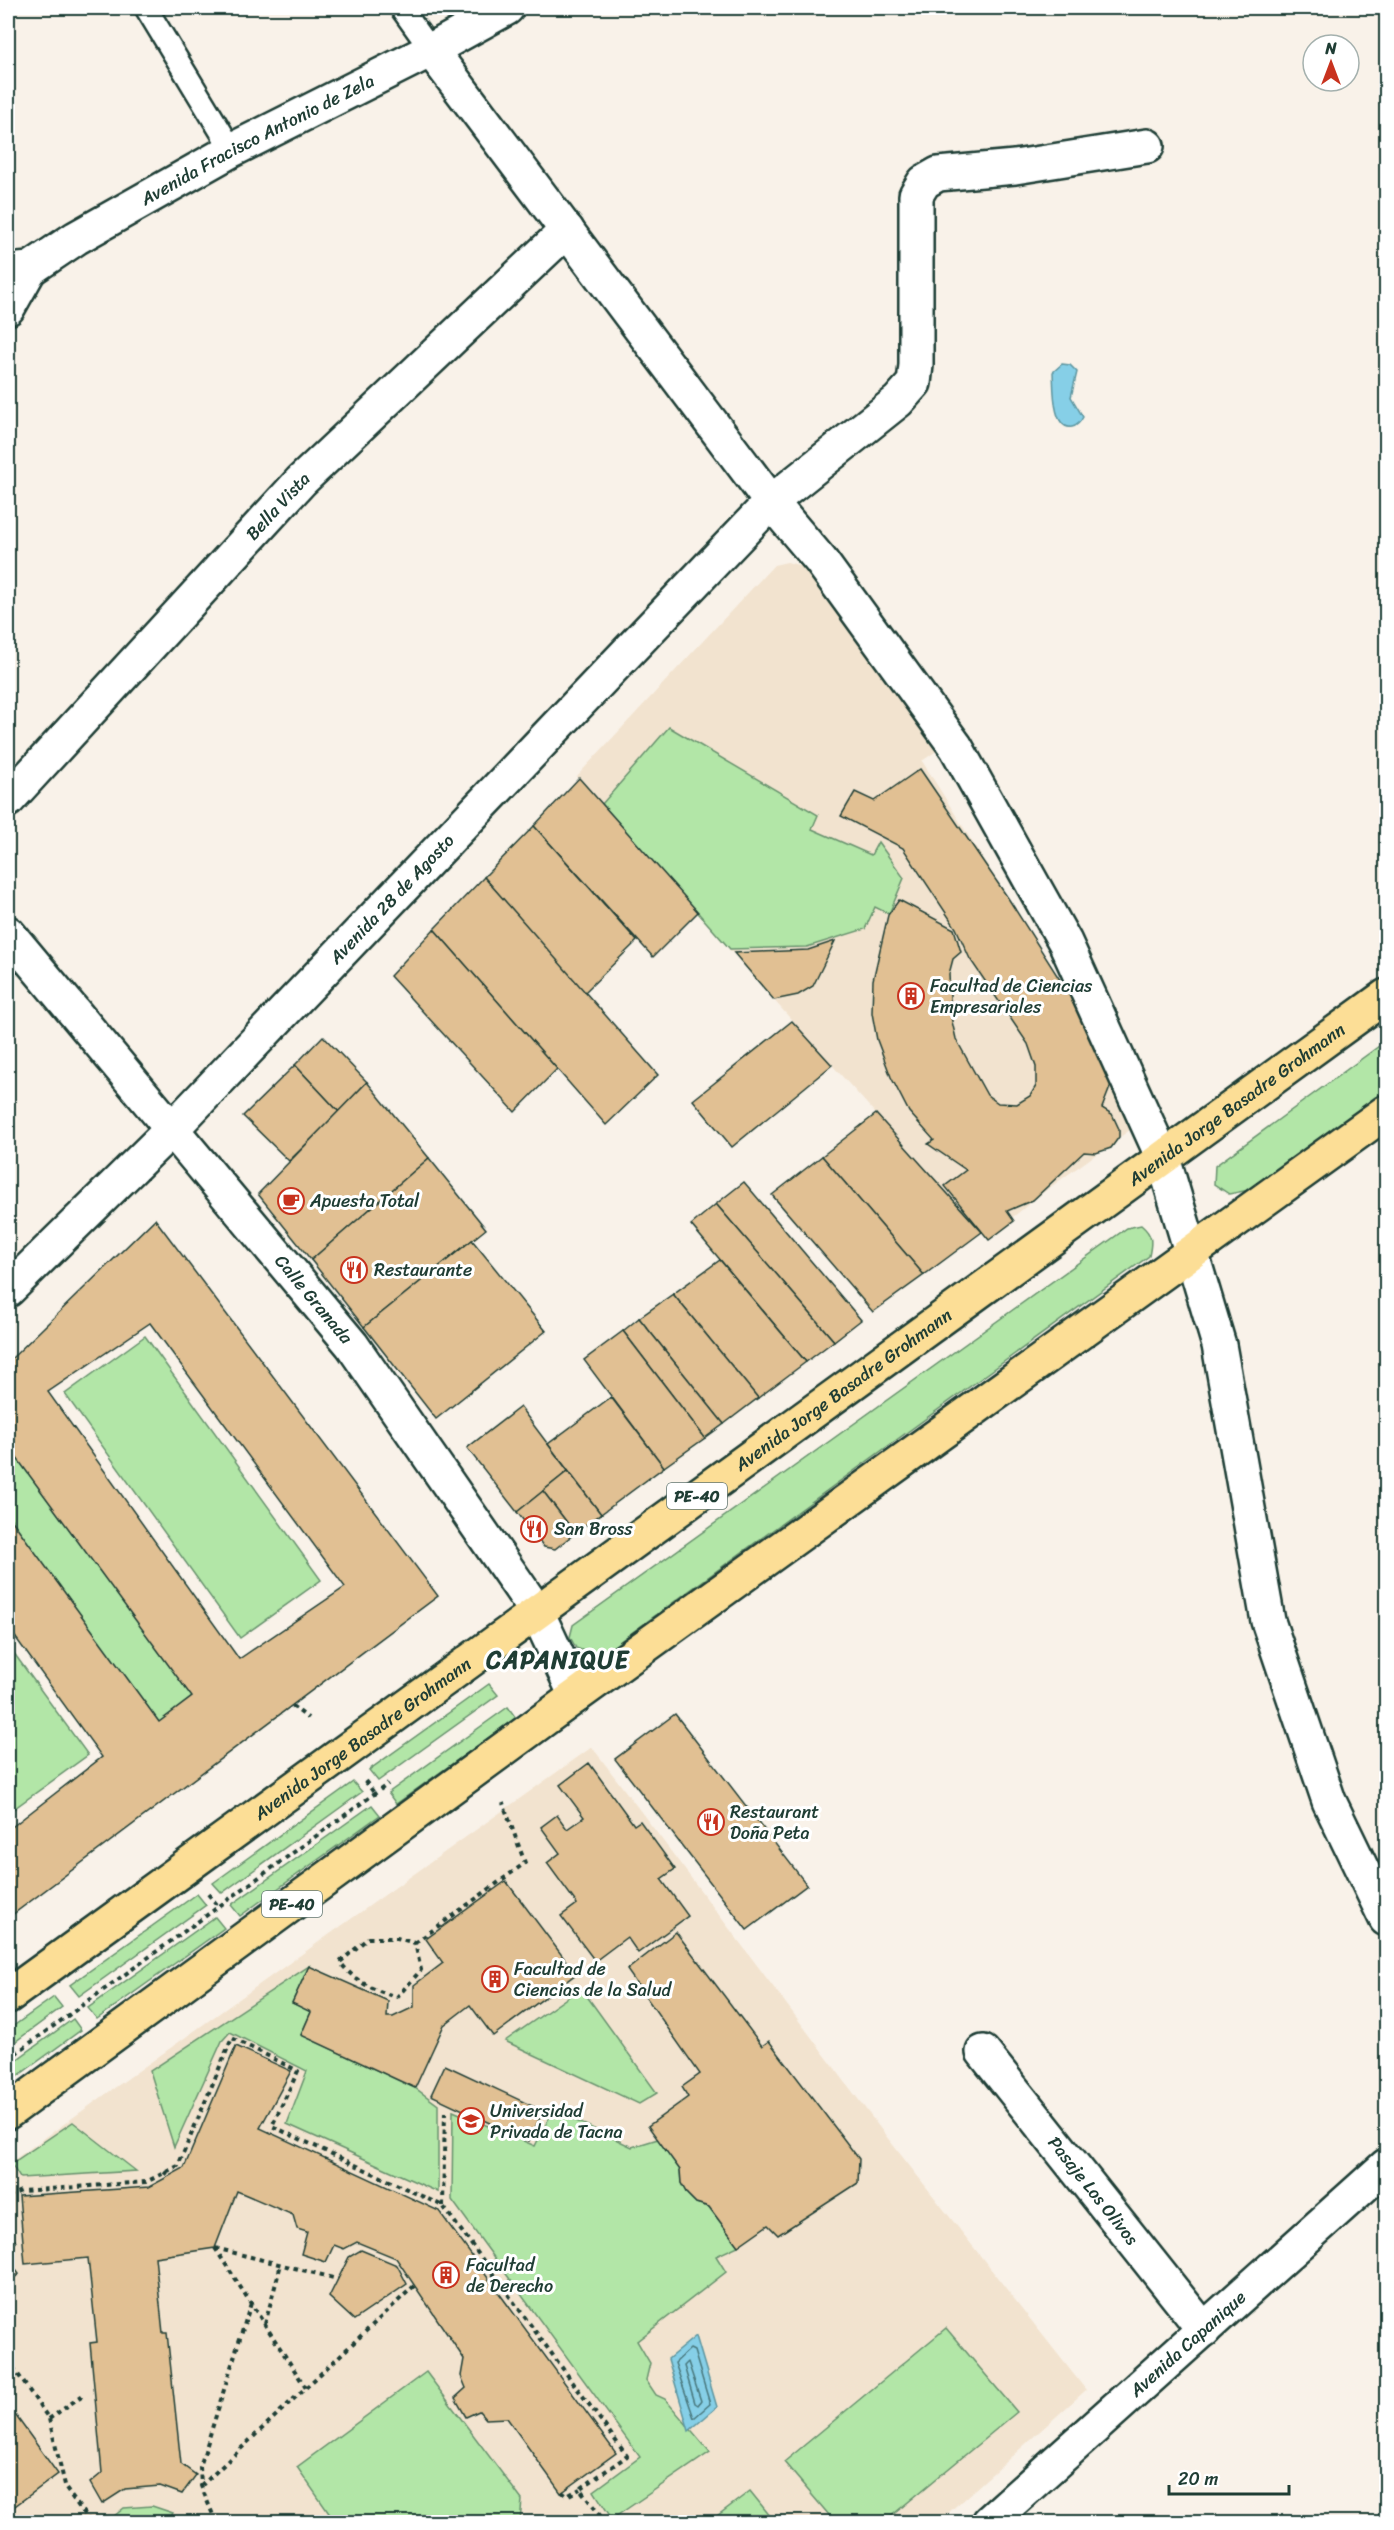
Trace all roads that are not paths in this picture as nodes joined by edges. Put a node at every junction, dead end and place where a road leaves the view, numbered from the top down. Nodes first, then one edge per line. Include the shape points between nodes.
1 (146, 8) edge
2 (401, 8) edge
3 (507, 8) edge
4 (431, 50) junction
5 (1147, 146) dead end
6 (232, 150) junction
7 (567, 230) junction
8 (19, 270) edge
9 (8, 308) edge
10 (771, 502) junction
11 (8, 800) edge
12 (8, 933) edge
13 (1386, 996) edge
14 (1386, 1112) edge
15 (172, 1130) junction
16 (1163, 1158) junction
17 (1192, 1251) junction
18 (8, 1290) edge
19 (537, 1612) junction
20 (576, 1696) junction
21 (1386, 1919) edge
22 (8, 1996) edge
23 (983, 2052) dead end
24 (8, 2112) edge
25 (1386, 2166) edge
26 (1204, 2330) junction
27 (989, 2523) edge

1 - 6 lane
2 - 4 lane
3 - 4 street, Avenida Fracisco Antonio de Zela
4 - 6 street, Avenida Fracisco Antonio de Zela
4 - 7 street
5 - 10 street, Avenida 28 de Agosto via 1015,167 938,174 924,182 916,195 918,349 914,383 898,401
6 - 8 street, Avenida Fracisco Antonio de Zela
7 - 10 street
7 - 11 street, Bella Vista via 301,481
8 - 9 street
10 - 15 street, Avenida 28 de Agosto
10 - 16 street via 821,561 956,747 1065,942
12 - 15 street, Calle Granada
13 - 16 highway, Avenida Jorge Basadre Grohmann / PE-40
14 - 17 highway, PE-40
15 - 18 street, Avenida 28 de Agosto
15 - 19 street, Calle Granada via 352,1345
16 - 17 street
16 - 19 highway, Avenida Jorge Basadre Grohmann / PE-40
17 - 20 highway, PE-40
17 - 21 street via 1219,1345 1268,1621 1329,1801
19 - 20 street, Calle Granada
19 - 22 highway, Avenida Jorge Basadre Grohmann / PE-40
20 - 24 highway, PE-40
23 - 26 street, Pasaje Los Olivos
25 - 26 street, Avenida Capanique
26 - 27 street, Avenida Capanique

